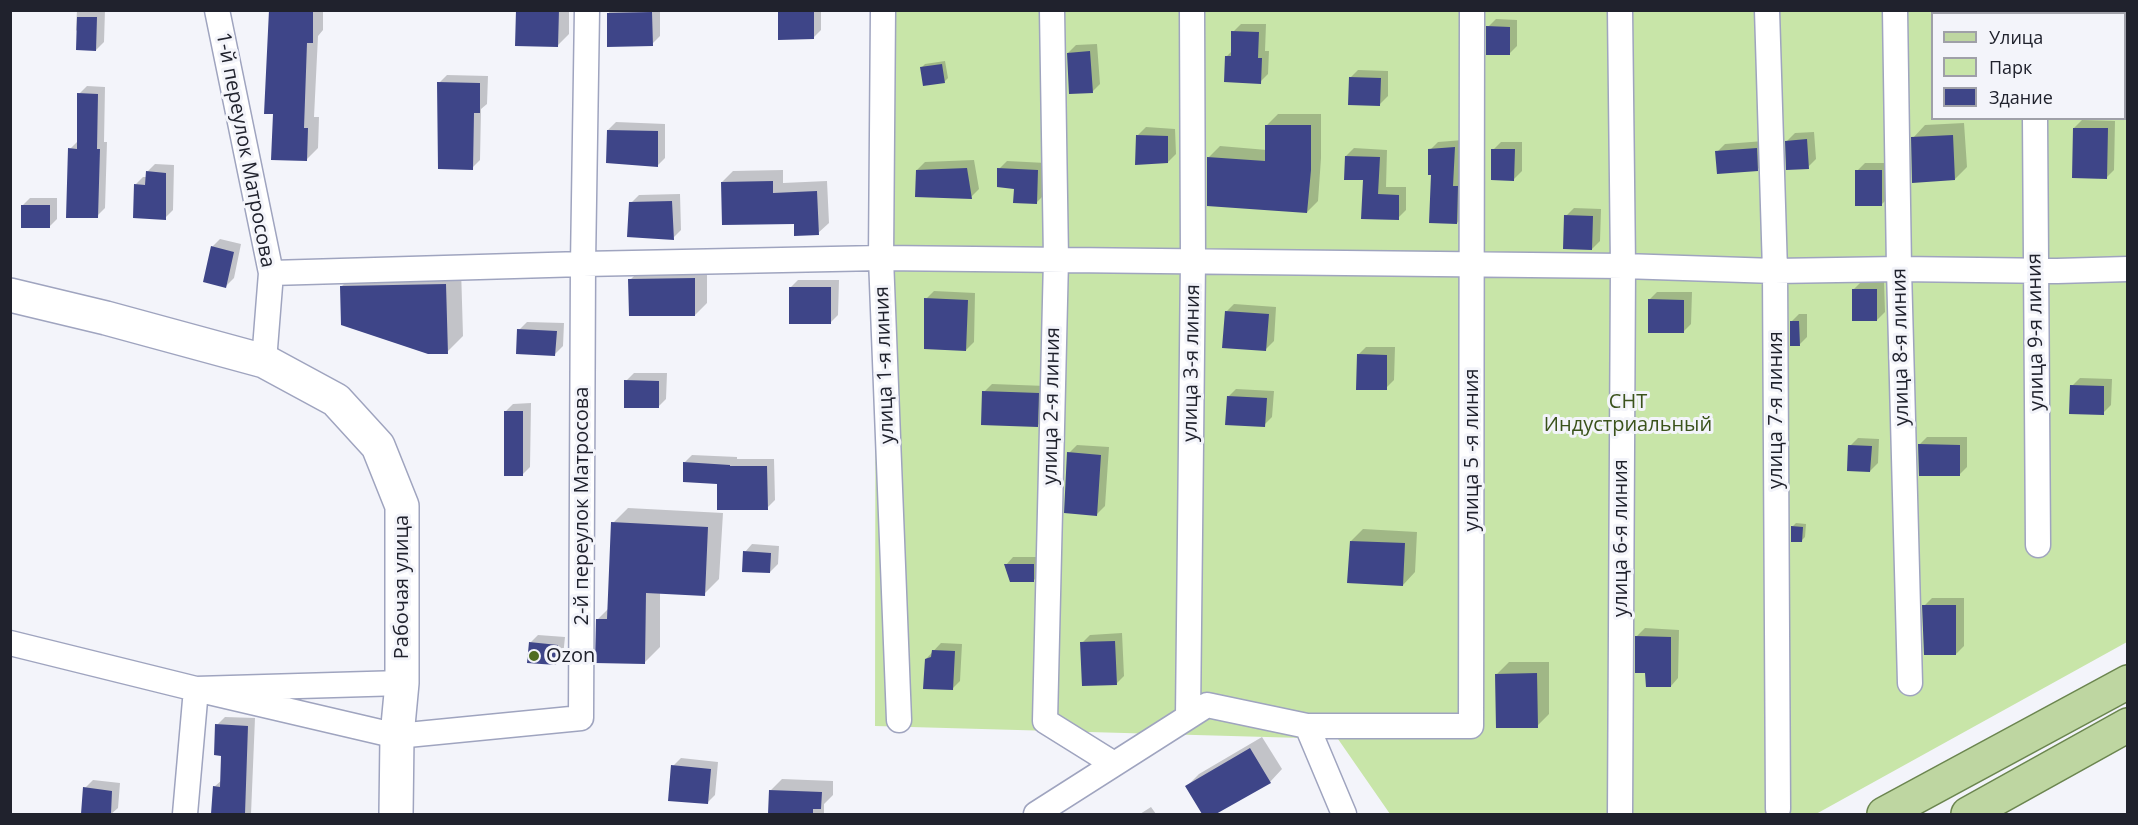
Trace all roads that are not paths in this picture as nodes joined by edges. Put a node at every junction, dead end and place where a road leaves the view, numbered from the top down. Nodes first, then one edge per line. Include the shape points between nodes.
1 (217, 10) edge
2 (587, 10) edge
3 (883, 10) edge
4 (1052, 10) edge
5 (1192, 10) edge
6 (1472, 10) edge
7 (1620, 10) edge
8 (1767, 10) edge
9 (1895, 10) edge
10 (2035, 120) edge
11 (881, 258) junction
12 (1056, 259) junction
13 (1192, 260) junction
14 (583, 264) junction
15 (1472, 265) junction
16 (1623, 266) junction
17 (1899, 269) junction
18 (2127, 269) edge
19 (2036, 270) junction
20 (1775, 271) junction
21 (271, 273) junction
22 (10, 295) edge
23 (264, 361) junction
24 (2038, 545) dead end
25 (10, 643) edge
26 (2127, 682) edge
27 (402, 683) junction
28 (1910, 683) dead end
29 (196, 689) junction
30 (1198, 710) junction
31 (899, 720) dead end
32 (2127, 725) edge
33 (1307, 726) junction
34 (397, 736) junction
35 (1114, 764) junction
36 (1778, 809) dead end
37 (185, 814) edge
38 (396, 814) edge
39 (1036, 814) edge
40 (1344, 814) edge
41 (1620, 814) edge
42 (1884, 814) edge
43 (1968, 814) edge

1 - 21 street, 1-й переулок Матросова
2 - 14 street, 2-й переулок Матросова
3 - 11 street, улица 1-я линия
4 - 12 street, улица 2-я линия
5 - 13 street, улица 3-я линия
6 - 15 street, улица 5 -я линия
7 - 16 street, улица 6-я линия
8 - 20 street, улица 7-я линия
9 - 17 street, улица 8-я линия
10 - 19 street, улица 9-я линия
11 - 12 street
11 - 14 street
11 - 31 street, улица 1-я линия
12 - 13 street
12 - 35 street, улица 2-я линия via 1046,722
13 - 15 street
13 - 30 street, улица 3-я линия
14 - 21 street
14 - 34 street, 2-й переулок Матросова via 581,718
15 - 16 street
15 - 33 street, улица 5 -я линия via 1471,726
16 - 20 street
16 - 41 street, улица 6-я линия
17 - 19 street
17 - 20 street
17 - 28 street, улица 8-я линия
18 - 19 street
19 - 24 street, улица 9-я линия
20 - 36 street, улица 7-я линия
21 - 23 street, 1-й переулок Матросова
22 - 23 main road, Рабочая улица
23 - 27 main road, Рабочая улица via 336,400 378,446 402,507
25 - 29 street
26 - 42 main road
27 - 29 street
27 - 34 main road, Рабочая улица
29 - 34 street, 2-й переулок Матросова
29 - 37 street
30 - 33 street
30 - 35 street
32 - 43 main road
33 - 40 street
34 - 38 main road, Рабочая улица
35 - 39 street

